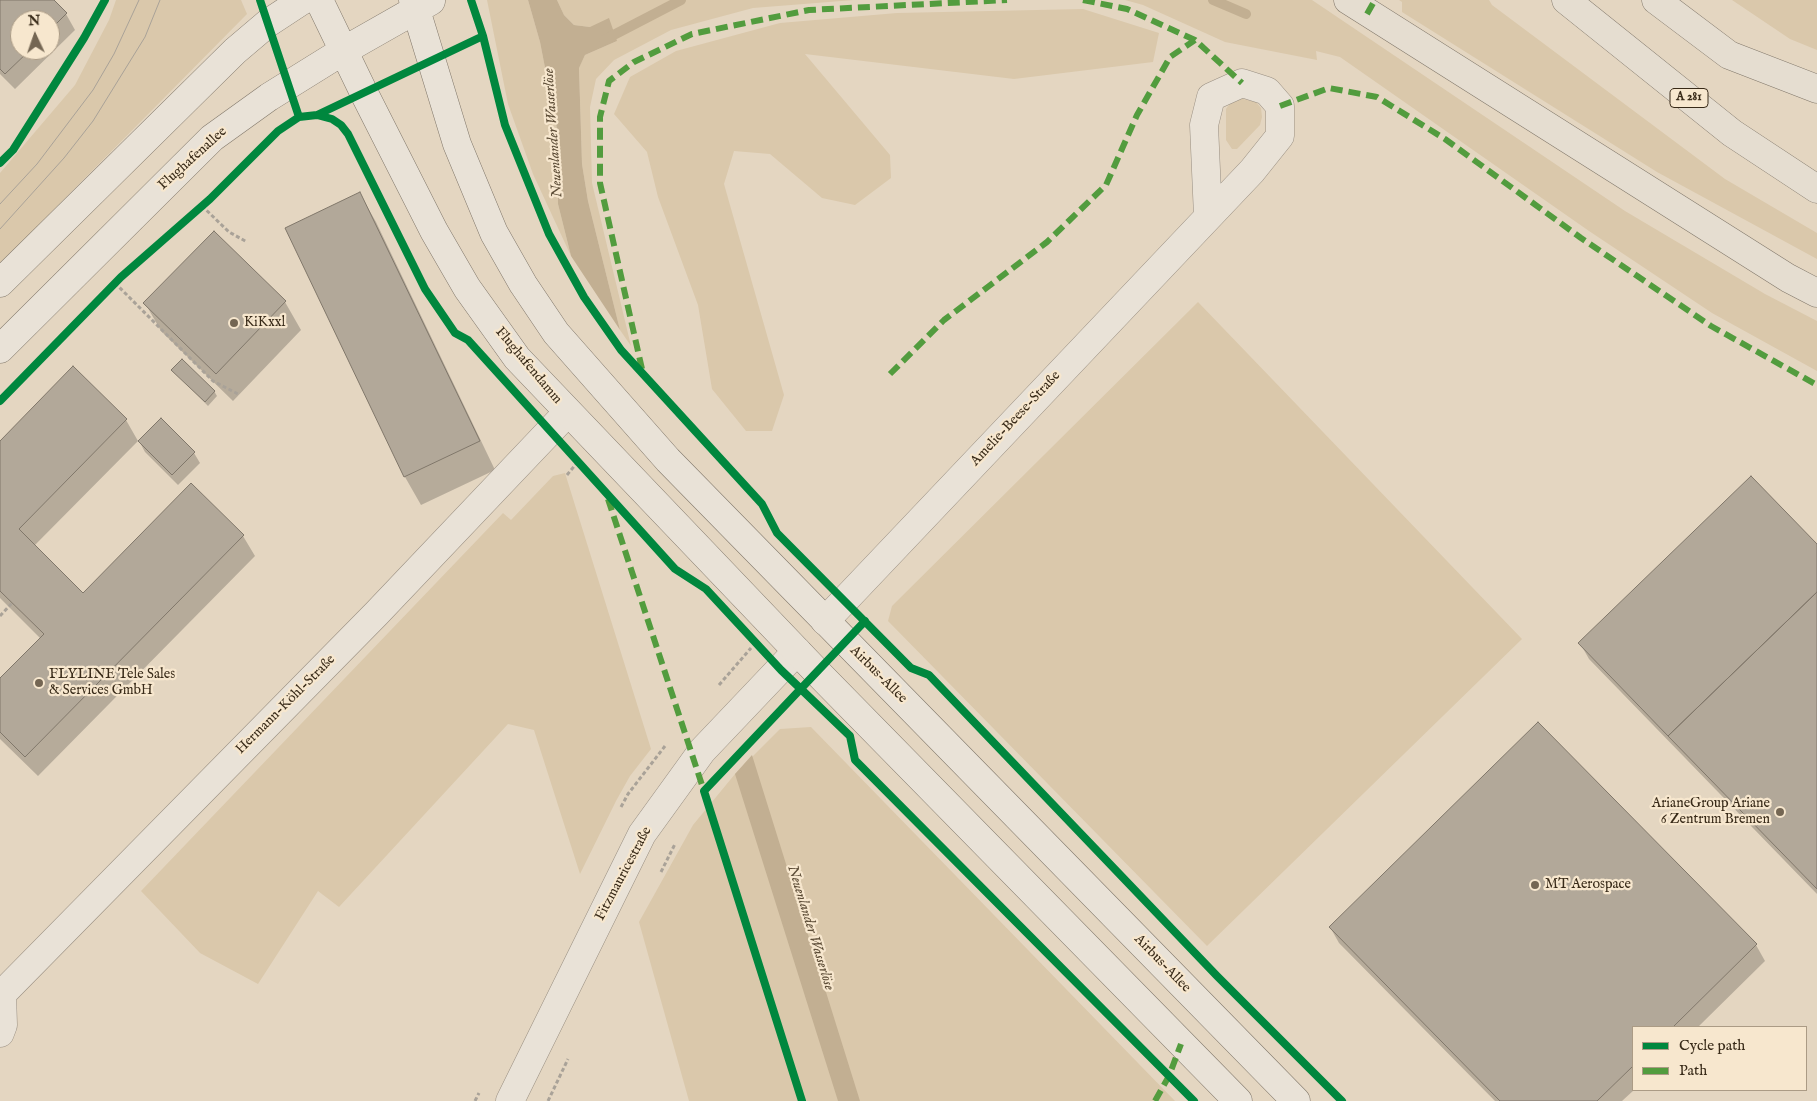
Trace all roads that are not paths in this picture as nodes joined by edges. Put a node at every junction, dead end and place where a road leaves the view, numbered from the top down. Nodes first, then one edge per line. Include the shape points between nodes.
1 (303, 0) edge
2 (320, 0) edge
3 (1348, 0) edge
4 (1566, 0) edge
5 (1656, 0) edge
6 (421, 3) edge
7 (343, 51) junction
8 (1817, 89) edge
9 (1817, 189) edge
10 (1208, 216) dead end
11 (0, 283) edge
12 (1817, 293) edge
13 (0, 349) edge
14 (567, 413) junction
15 (825, 621) junction
16 (797, 651) junction
17 (1, 995) edge
18 (0, 1033) edge
19 (510, 1101) edge
20 (1238, 1101) edge
21 (1296, 1101) edge

1 - 11 street via 236,50
2 - 7 street, Flughafendamm
3 - 12 highway via 1788,278
4 - 9 highway, A 281 via 1732,133
5 - 8 highway via 1729,55
6 - 7 street, Flughafenallee
6 - 15 street via 456,144 494,233 539,308 556,333 668,460
7 - 13 street, Flughafenallee via 269,97 212,138
7 - 14 street, Flughafendamm via 434,231 467,288 518,358
10 - 15 street, Amelie-Beese-Straße
14 - 16 street, Flughafendamm
14 - 17 street, Hermann-Köhl-Straße via 383,607
15 - 16 street
15 - 21 street, Airbus-Allee
16 - 19 street, Fitzmauricestraße via 702,751 642,834
16 - 20 street
17 - 18 street, Hermann-Köhl-Straße via 3,1025

